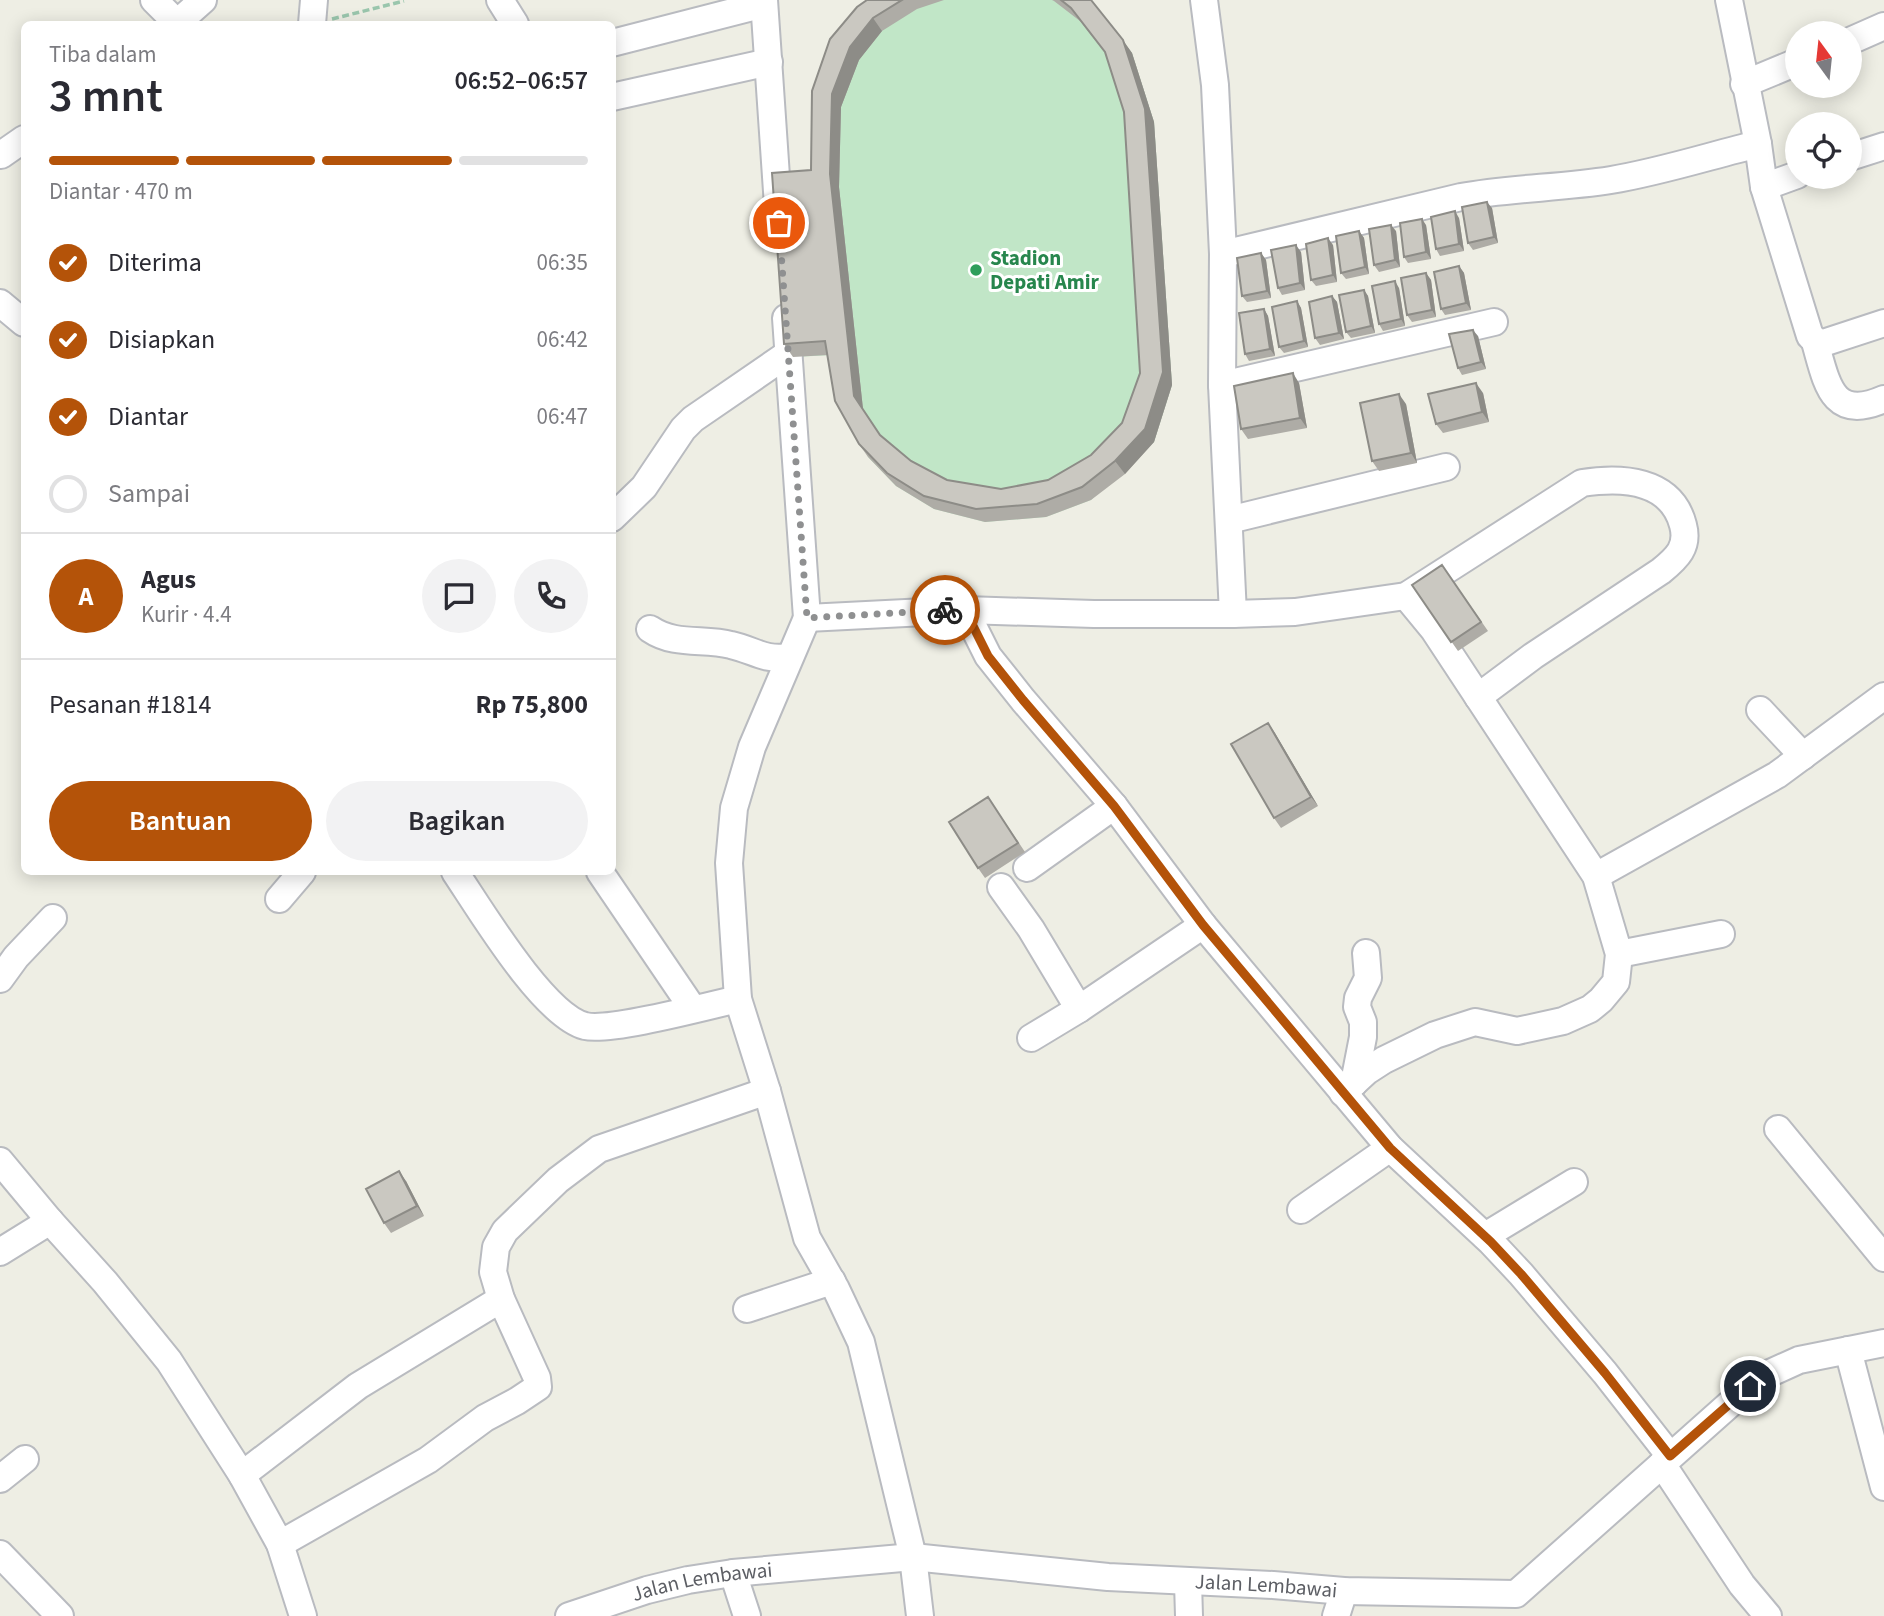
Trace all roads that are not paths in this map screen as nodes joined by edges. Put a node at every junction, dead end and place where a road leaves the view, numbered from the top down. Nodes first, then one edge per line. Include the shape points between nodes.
1 (154, 0) edge
2 (204, 0) edge
3 (500, 0) edge
4 (1204, 0) edge
5 (1729, 0) edge
6 (764, 2) edge
7 (174, 21) edge
8 (180, 21) edge
9 (513, 21) edge
10 (1884, 26) edge
11 (1862, 36) edge
12 (616, 42) edge
13 (769, 62) junction
14 (1785, 67) edge
15 (1744, 84) junction
16 (616, 96) edge
17 (21, 141) edge
18 (1758, 144) junction
19 (1884, 146) edge
20 (1862, 153) edge
21 (1, 155) edge
22 (1785, 179) edge
23 (1764, 187) junction
24 (780, 235) edge
25 (1223, 254) junction
26 (785, 294) edge
27 (0, 303) edge
28 (21, 320) edge
29 (1494, 322) dead end
30 (1884, 323) edge
31 (1815, 342) junction
32 (789, 353) junction
33 (1222, 385) junction
34 (1884, 399) edge
35 (1446, 467) dead end
36 (616, 514) edge
37 (1229, 520) junction
38 (1406, 596) junction
39 (965, 610) junction
40 (1233, 614) junction
41 (807, 618) junction
42 (650, 629) dead end
43 (789, 657) junction
44 (1478, 696) junction
45 (1884, 696) edge
46 (1760, 710) dead end
47 (1803, 756) junction
48 (1114, 806) junction
49 (1027, 868) dead end
50 (298, 875) edge
51 (458, 875) edge
52 (602, 875) edge
53 (1596, 876) junction
54 (1001, 887) dead end
55 (279, 898) dead end
56 (53, 918) dead end
57 (1203, 925) junction
58 (1721, 934) dead end
59 (1366, 953) dead end
60 (1619, 954) junction
61 (0, 979) edge
62 (738, 999) junction
63 (693, 1009) junction
64 (1079, 1009) junction
65 (1031, 1038) dead end
66 (1348, 1088) junction
67 (767, 1091) junction
68 (1778, 1129) dead end
69 (1390, 1148) junction
70 (0, 1161) edge
71 (1574, 1182) dead end
72 (1301, 1210) dead end
73 (50, 1221) junction
74 (1485, 1236) junction
75 (0, 1252) edge
76 (1884, 1258) edge
77 (832, 1281) junction
78 (502, 1299) junction
79 (747, 1309) dead end
80 (1884, 1343) edge
81 (1848, 1350) junction
82 (24, 1459) dead end
83 (1666, 1460) junction
84 (243, 1475) junction
85 (0, 1479) edge
86 (1884, 1487) edge
87 (281, 1545) junction
88 (0, 1554) edge
89 (913, 1557) junction
90 (733, 1573) junction
91 (1188, 1582) junction
92 (1340, 1604) edge
93 (1511, 1605) edge
94 (60, 1616) edge
95 (303, 1616) edge
96 (569, 1616) edge
97 (747, 1616) edge
98 (920, 1616) edge
99 (1189, 1616) edge
100 (1768, 1616) edge

1 - 7 street
2 - 8 street
3 - 9 street
4 - 25 street via 1215,85
5 - 15 street
6 - 12 street
6 - 13 street
10 - 11 street
13 - 16 street
13 - 24 street
14 - 15 street
15 - 18 street
17 - 21 street
18 - 23 street
18 - 25 street via 1636,176 1461,197
19 - 20 street
22 - 23 street
23 - 31 street
25 - 33 street
26 - 32 street
27 - 28 street
29 - 33 street
30 - 31 street via 1826,343
31 - 34 street via 1836,399 1861,408
32 - 36 street via 693,419 644,487
32 - 41 street
33 - 37 street
35 - 37 street
37 - 40 street
38 - 40 street via 1295,612
38 - 44 street
38 - 44 street via 1582,483 1627,481 1658,490 1673,502 1685,534 1679,555
39 - 40 street
39 - 41 street
39 - 48 street via 988,656
41 - 43 street
42 - 43 street via 673,640 731,645 770,659
43 - 62 street via 752,747 734,808 729,863
44 - 53 street
45 - 47 street
46 - 47 street
47 - 53 street
48 - 49 street
48 - 57 street
50 - 55 street
51 - 63 street via 531,980 570,1020 588,1026 623,1023
52 - 63 street
53 - 60 street
54 - 64 street
56 - 61 street
57 - 64 street
57 - 66 street
58 - 60 street
59 - 66 street via 1368,978 1357,1007 1363,1037
60 - 66 street via 1616,982 1590,1009 1563,1021 1517,1031 1475,1023 1435,1035 1384,1060
62 - 63 street
62 - 67 street
64 - 65 street
66 - 69 street
67 - 77 street via 807,1238
67 - 78 street via 599,1149 558,1180 505,1231 496,1247 493,1272
68 - 76 street
69 - 72 street
69 - 74 street
70 - 73 street
71 - 74 street
73 - 75 street
73 - 84 street via 138,1320
74 - 83 street via 1542,1299
77 - 79 street
77 - 89 street via 862,1342
78 - 84 street via 358,1386
78 - 87 street via 538,1387 428,1460
80 - 81 street, Jalan Lembawai
81 - 83 street, Jalan Lembawai via 1799,1360 1759,1378
81 - 86 street
82 - 85 street
83 - 93 street, Jalan Lembawai
83 - 100 street via 1742,1585
84 - 87 street
87 - 95 street
88 - 94 street
89 - 90 street, Jalan Lembawai
89 - 91 street, Jalan Lembawai
89 - 98 street
90 - 96 street, Jalan Lembawai via 647,1590
90 - 97 street
91 - 92 street, Jalan Lembawai
91 - 99 street
92 - 93 street, Jalan Lembawai

